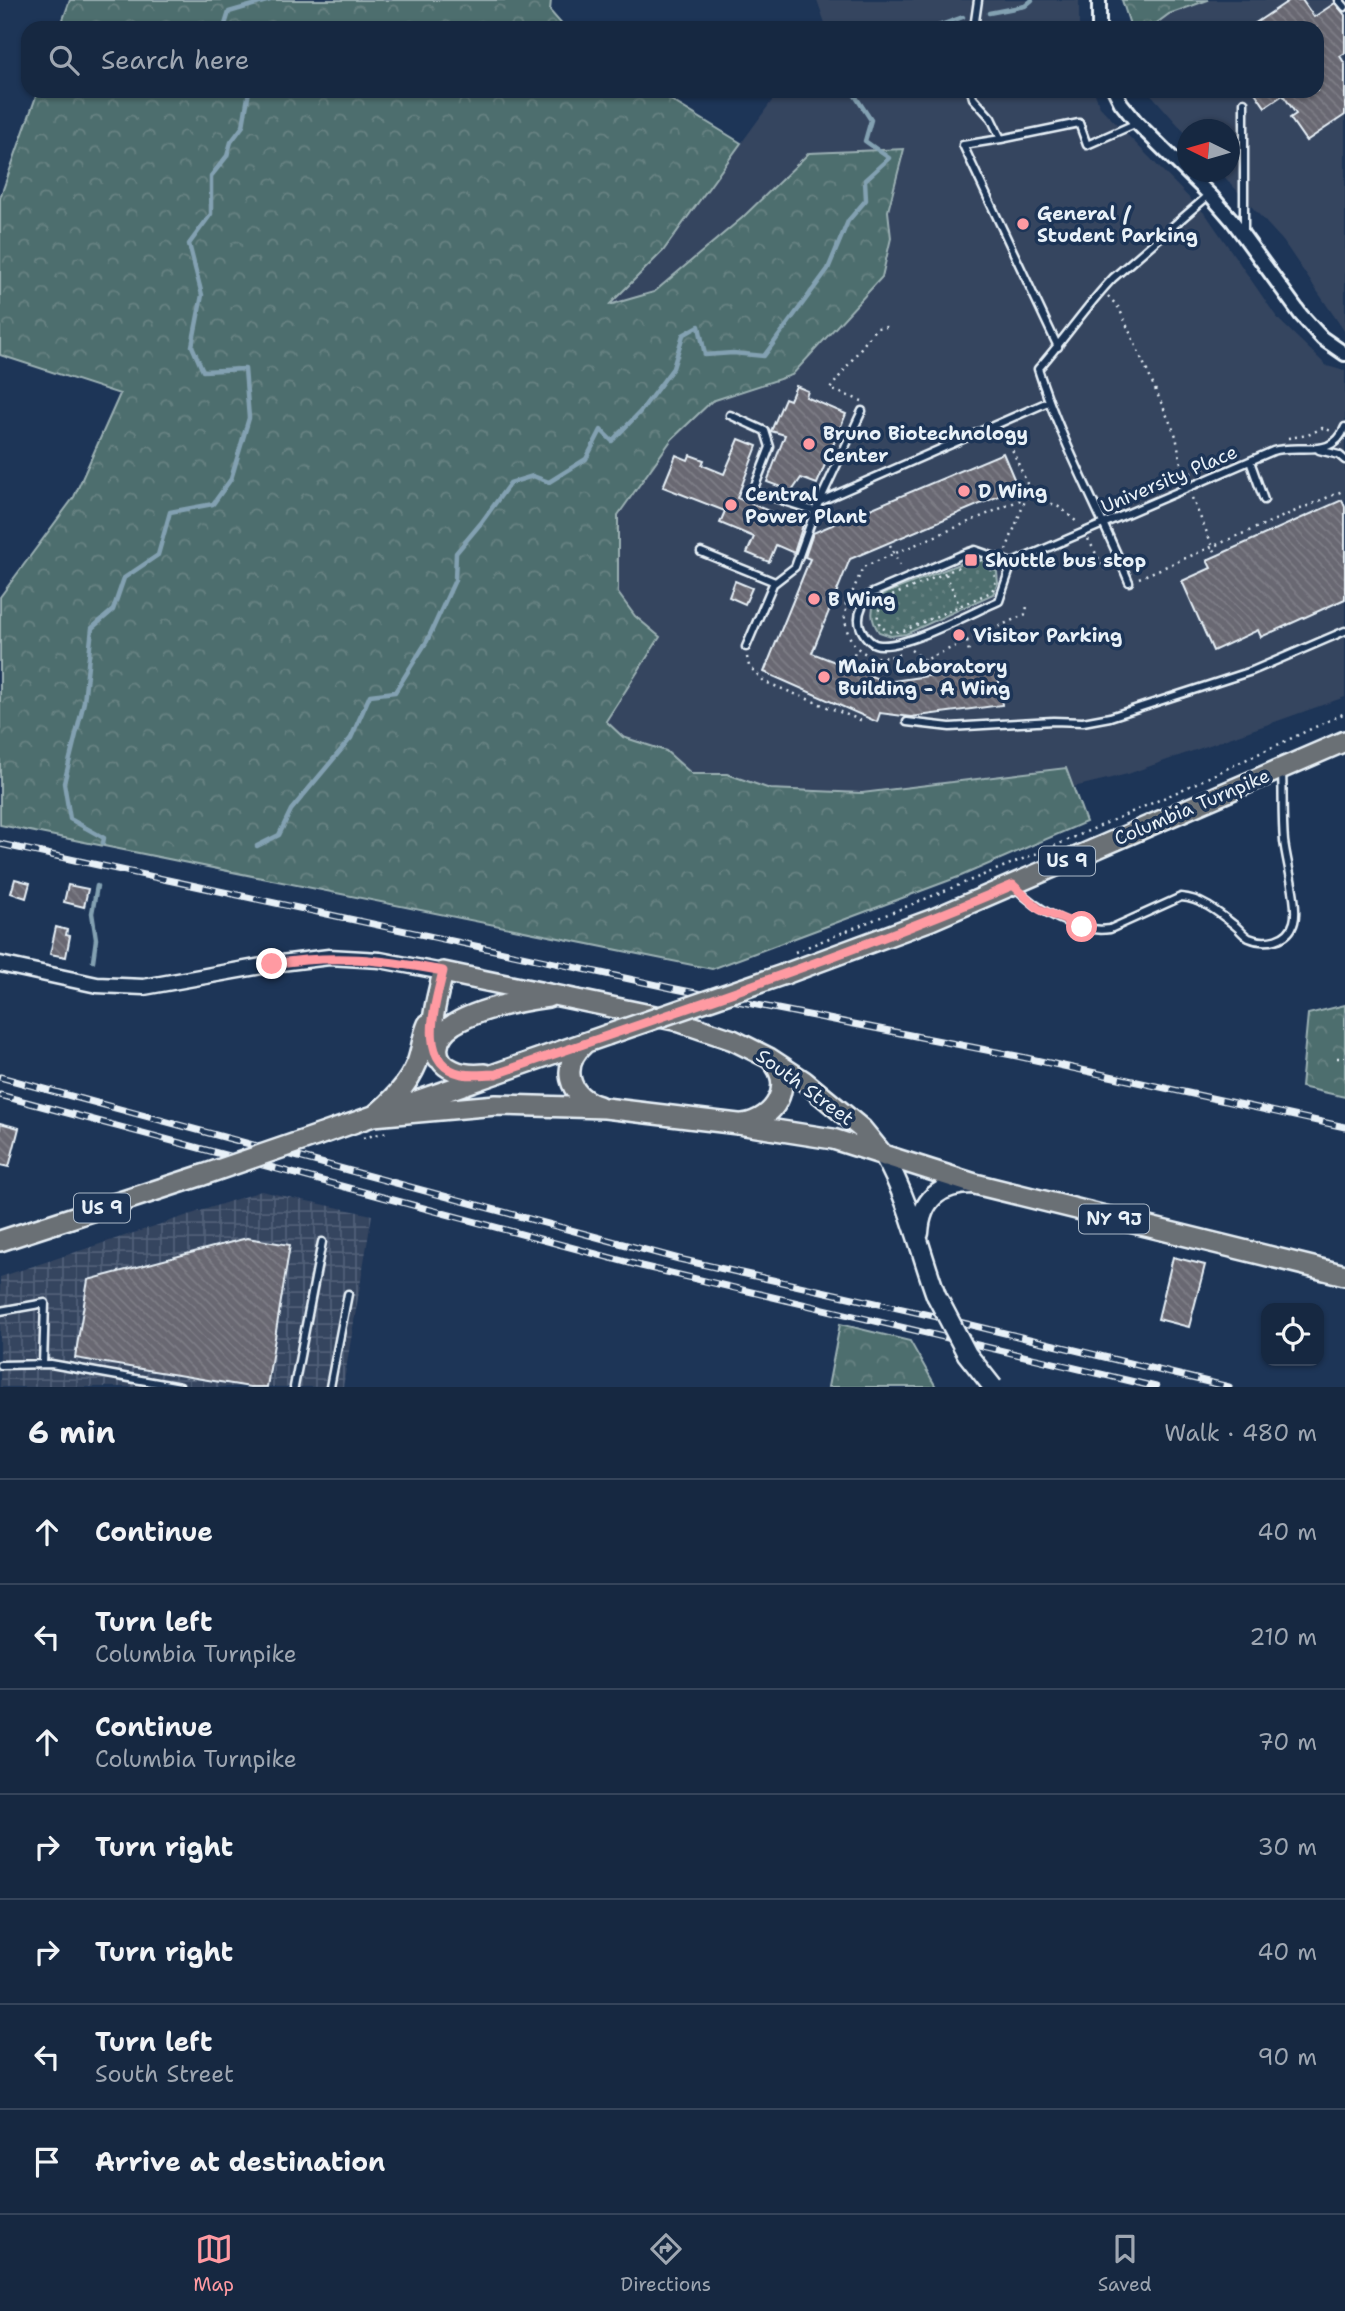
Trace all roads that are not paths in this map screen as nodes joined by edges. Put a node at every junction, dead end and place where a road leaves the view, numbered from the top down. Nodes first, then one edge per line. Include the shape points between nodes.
1 (978, 0) edge
2 (1099, 0) edge
3 (1339, 0) edge
4 (1345, 7) edge
5 (975, 21) edge
6 (1098, 21) edge
7 (973, 98) edge
8 (1118, 98) edge
9 (1244, 102) dead end
10 (1137, 122) junction
11 (1001, 139) junction
12 (1210, 194) junction
13 (1244, 237) junction
14 (1058, 347) junction
15 (1345, 354) edge
16 (1048, 402) junction
17 (862, 411) road end
18 (730, 415) dead end
19 (1345, 427) edge
20 (1340, 438) junction
21 (1314, 449) junction
22 (1343, 458) edge
23 (1250, 461) junction
24 (1264, 500) dead end
25 (821, 501) junction
26 (815, 511) junction
27 (1105, 523) junction
28 (701, 552) dead end
29 (1012, 563) junction
30 (775, 582) junction
31 (1129, 582) road end
32 (1345, 631) edge
33 (746, 647) road end
34 (907, 722) dead end
35 (1345, 741) edge
36 (1282, 769) junction
37 (1013, 885) junction
38 (0, 964) edge
39 (443, 971) junction
40 (563, 996) junction
41 (433, 1014) junction
42 (585, 1043) junction
43 (438, 1058) junction
44 (769, 1058) junction
45 (496, 1074) junction
46 (605, 1108) junction
47 (373, 1116) junction
48 (738, 1124) junction
49 (884, 1156) junction
50 (975, 1184) junction
51 (0, 1241) edge
52 (322, 1242) dead end
53 (920, 1247) junction
54 (1345, 1275) edge
55 (348, 1294) dead end
56 (0, 1311) edge
57 (43, 1364) junction
58 (0, 1365) edge
59 (180, 1387) edge
60 (294, 1387) edge
61 (330, 1387) edge
62 (993, 1387) edge

1 - 5 lane
2 - 6 street
3 - 4 lane
7 - 11 lane via 991,118
8 - 10 street
9 - 13 lane
10 - 11 lane via 1087,145 1079,123
10 - 12 street
11 - 14 lane via 962,145
12 - 13 street
12 - 14 lane via 1101,290
13 - 15 street via 1301,315
14 - 16 lane via 1038,369
16 - 25 lane
16 - 27 lane
17 - 25 lane
18 - 26 lane via 765,431 770,447 753,491
19 - 20 lane
20 - 21 lane, University Place via 1329,447
20 - 22 lane
21 - 22 lane
21 - 23 lane, University Place via 1281,449
23 - 24 lane
23 - 27 lane, University Place
25 - 26 lane
26 - 30 lane via 795,567
27 - 29 lane, University Place
27 - 31 lane
28 - 30 lane
29 - 29 lane via 975,550 870,594 862,604 858,623 867,639 880,646 904,642 999,601
30 - 33 lane
32 - 34 lane via 1252,671 1110,717 950,727
35 - 36 main road, Columbia Turnpike / US 9
36 - 37 main road, Columbia Turnpike / US 9
36 - 37 lane via 1284,840 1294,922 1285,935 1273,941 1247,937 1204,904 1181,897 1098,931 1039,909
37 - 42 main road, Columbia Turnpike / US 9, bridge via 896,934
38 - 39 street, South Street via 97,985 144,987 329,957
39 - 40 main road, South Street
39 - 41 main road
40 - 43 main road via 521,1002 464,1019 439,1040
40 - 44 main road, South Street via 695,1026
41 - 43 main road
41 - 47 main road via 418,1061 402,1089
42 - 45 main road, US 9
42 - 46 main road via 571,1060 571,1081 582,1097
43 - 45 main road via 464,1074
44 - 48 main road via 781,1076 779,1098 766,1116
44 - 49 main road, South Street via 850,1117
45 - 47 main road, US 9
46 - 47 main road via 496,1105
46 - 48 main road
47 - 51 main road, US 9, bridge
48 - 49 main road via 833,1139
49 - 50 main road, NY 9J
49 - 53 main road via 902,1190
50 - 53 main road via 948,1187 931,1199 921,1216
50 - 54 main road, NY 9J
52 - 60 lane
53 - 62 main road, bridge via 936,1295 967,1354
55 - 61 lane
56 - 57 lane via 44,1303
57 - 58 lane
57 - 59 lane

